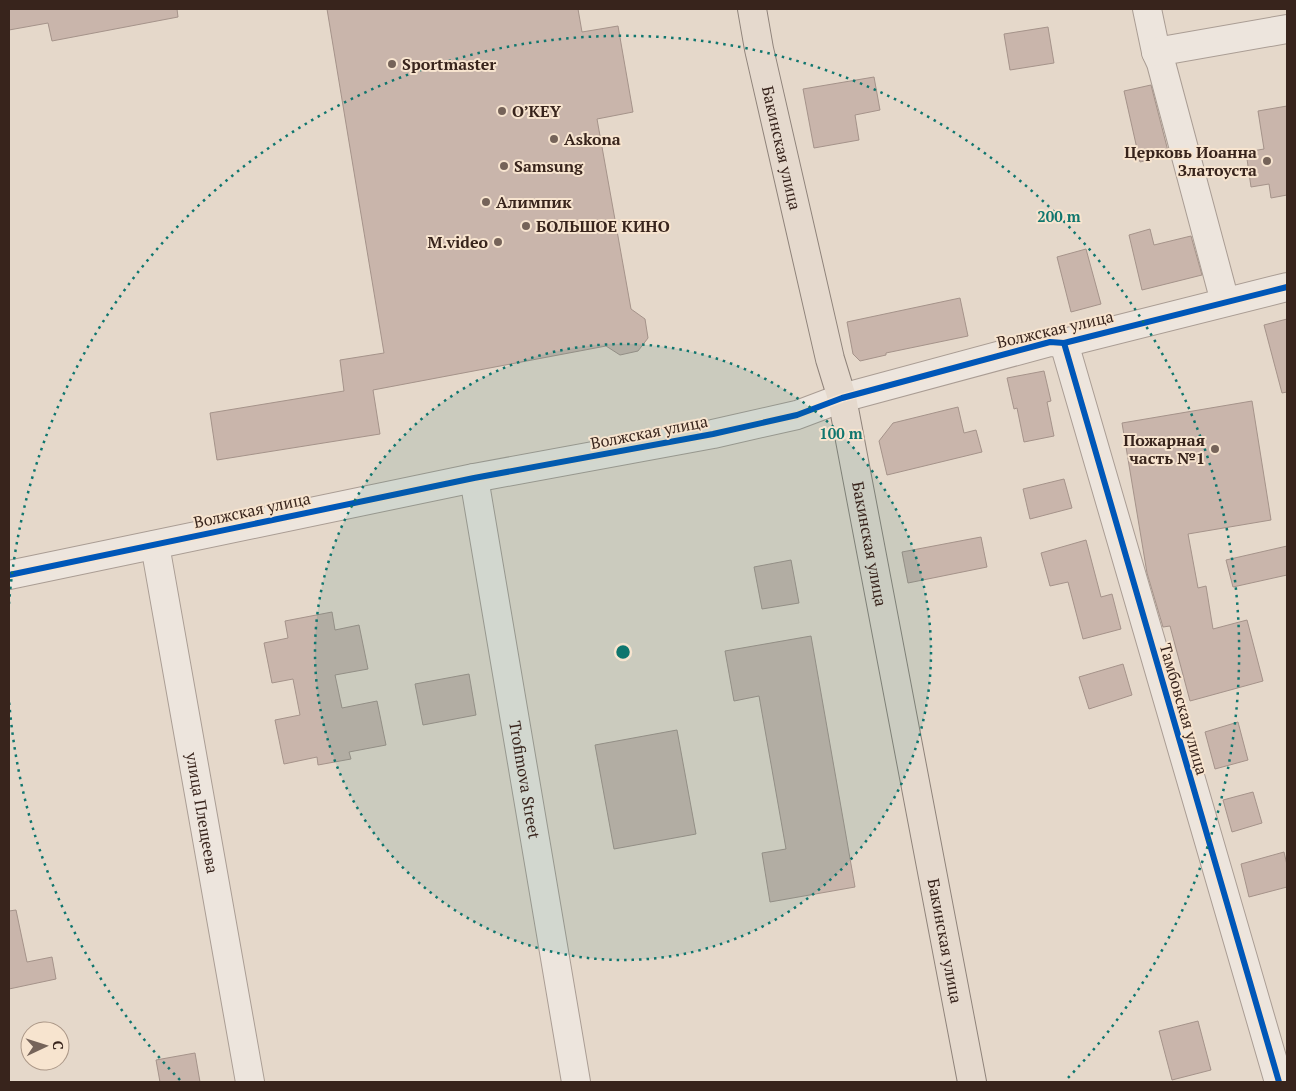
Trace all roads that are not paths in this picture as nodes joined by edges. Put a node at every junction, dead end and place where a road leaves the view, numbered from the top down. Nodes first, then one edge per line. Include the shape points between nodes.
1 (752, 9) edge
2 (1147, 9) edge
3 (1287, 29) edge
4 (1156, 52) junction
5 (1287, 287) edge
6 (1225, 302) junction
7 (1064, 343) junction
8 (842, 398) junction
9 (474, 478) junction
10 (155, 545) junction
11 (9, 575) edge
12 (250, 1082) edge
13 (576, 1082) edge
14 (972, 1082) edge
15 (1278, 1082) edge

1 - 8 main road, Бакинская улица via 830,359
2 - 4 street
3 - 4 street
4 - 6 street
5 - 6 street, Волжская улица
6 - 7 street, Волжская улица
7 - 8 street, Волжская улица via 1050,342
7 - 15 street, Тамбовская улица
8 - 9 street, Волжская улица via 797,415 713,434
8 - 14 main road, Бакинская улица
9 - 10 street, Волжская улица
9 - 13 street, Trofimova Street
10 - 11 street, Волжская улица
10 - 12 street, улица Плещеева

